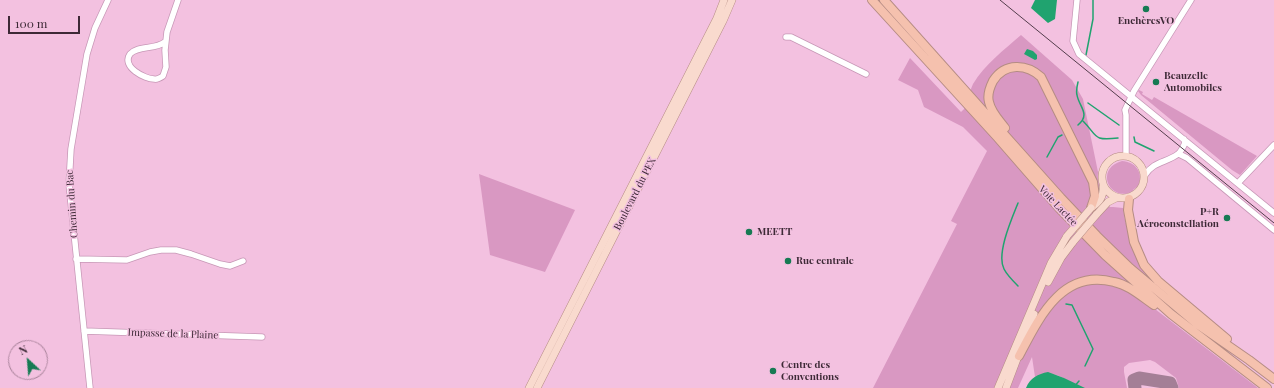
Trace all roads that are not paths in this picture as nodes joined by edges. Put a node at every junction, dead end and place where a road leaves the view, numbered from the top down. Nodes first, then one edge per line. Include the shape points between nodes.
1 (108, 0) edge
2 (178, 0) edge
3 (724, 0) edge
4 (732, 0) edge
5 (872, 0) edge
6 (884, 0) edge
7 (1077, 0) edge
8 (1191, 0) edge
9 (786, 37) dead end
10 (165, 42) junction
11 (866, 74) dead end
12 (1131, 97) junction
13 (1184, 139) junction
14 (1010, 141) junction
15 (1274, 145) edge
16 (1179, 154) junction
17 (1126, 156) junction
18 (1145, 175) junction
19 (1238, 183) junction
20 (1104, 186) junction
21 (1116, 198) junction
22 (1129, 198) junction
23 (1091, 208) junction
24 (1274, 213) edge
25 (1274, 230) edge
26 (76, 259) junction
27 (243, 261) dead end
28 (1171, 314) junction
29 (84, 331) junction
30 (262, 337) dead end
31 (1019, 356) junction
32 (1249, 360) junction
33 (1002, 378) junction
34 (1274, 379) edge
35 (90, 388) edge
36 (529, 388) edge
37 (537, 388) edge
38 (994, 388) edge
39 (998, 388) edge
40 (1006, 388) edge
41 (1267, 388) edge

1 - 26 street, Chemin du Bac via 87,54 71,149 69,184
2 - 10 street via 168,24
3 - 36 main road, Boulevard du PEX
4 - 37 main road, Boulevard du PEX
5 - 28 highway, Voie Lactée via 1059,208 1105,255
6 - 14 highway, Voie Lactée
7 - 12 street via 1073,41 1076,50
8 - 12 street
9 - 11 street via 791,37
10 - 10 street via 159,46 135,50 128,59 132,70 149,78 159,79 163,76 166,67
12 - 13 street
12 - 17 street via 1125,110
13 - 16 street via 1185,143
13 - 19 street
14 - 23 highway via 1011,136 989,101 989,89 995,78 1004,70 1010,67 1024,67 1041,77 1086,165 1095,188
14 - 32 highway, Voie Lactée via 1130,268 1197,324
15 - 19 street
16 - 18 street via 1149,168
16 - 25 street
17 - 18 main road via 1138,162
17 - 20 main road via 1115,158 1105,166 1102,173
18 - 22 main road via 1139,192
19 - 24 street
20 - 21 main road
20 - 23 main road via 1102,198
21 - 22 main road
21 - 31 main road, bridge via 1108,202 1096,215 1061,258 1024,338
22 - 32 highway via 1128,210 1134,242 1144,265 1158,281
23 - 33 main road, bridge via 1067,236 1051,263
26 - 27 street via 127,260 150,252 176,250 230,266
26 - 29 street, Chemin du Bac
28 - 31 highway via 1115,282 1094,279 1074,284 1046,307
28 - 41 highway, Voie Lactée
29 - 30 street, Impasse de la Plaine
29 - 35 street, Chemin du Bac
31 - 40 main road
32 - 34 highway, Voie Lactée
33 - 38 street
33 - 39 main road

